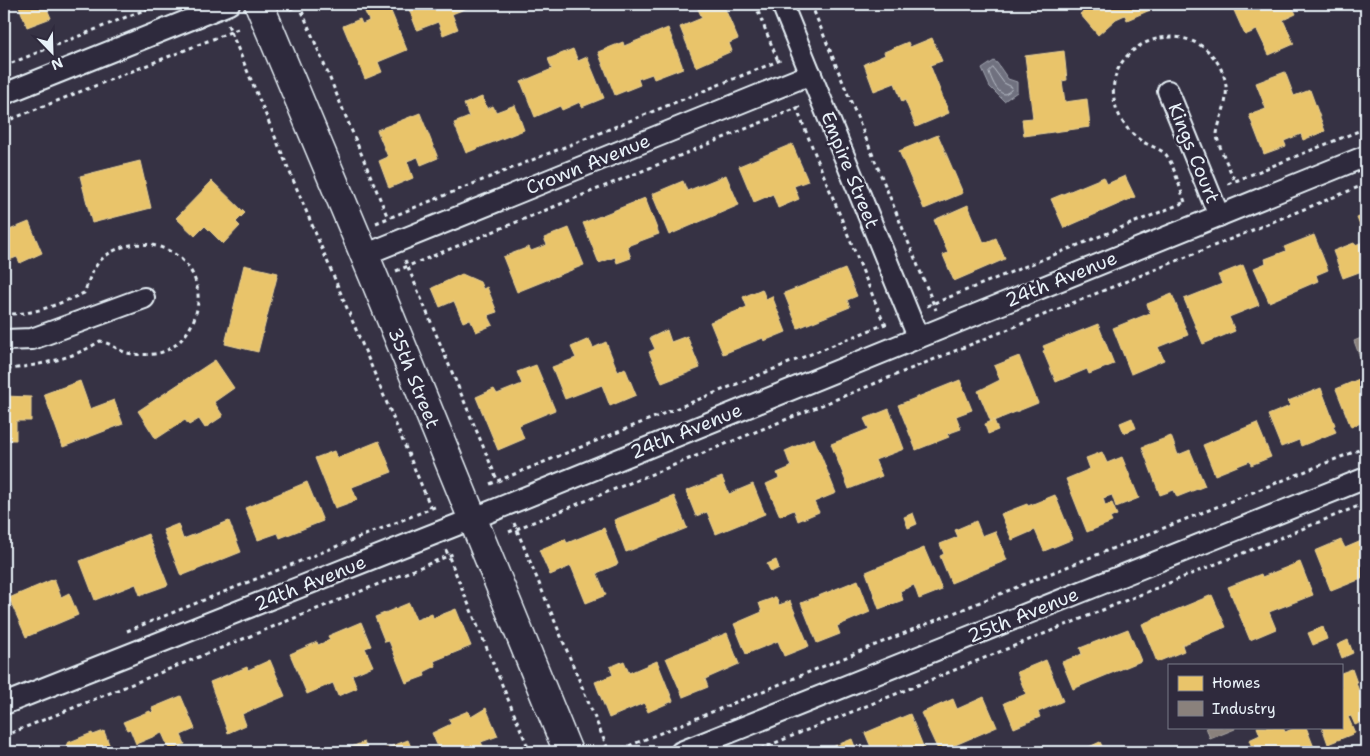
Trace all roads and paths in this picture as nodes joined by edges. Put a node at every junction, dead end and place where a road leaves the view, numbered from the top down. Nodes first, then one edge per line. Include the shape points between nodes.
1 (159, 4) edge
2 (259, 4) edge
3 (300, 4) edge
4 (755, 4) edge
5 (782, 4) edge
6 (811, 4) edge
7 (290, 9) dead end
8 (228, 14) edge
9 (238, 29) dead end
10 (231, 32) junction
11 (802, 50) junction
12 (778, 61) junction
13 (780, 65) dead end
14 (4, 66) edge
15 (811, 74) junction
16 (1168, 91) dead end
17 (4, 94) edge
18 (821, 99) junction
19 (794, 102) dead end
20 (796, 108) junction
21 (4, 122) edge
22 (1366, 128) edge
23 (1366, 156) edge
24 (1228, 184) dead end
25 (1366, 184) edge
26 (1193, 199) dead end
27 (1219, 216) junction
28 (388, 218) junction
29 (391, 226) dead end
30 (359, 243) junction
31 (404, 260) dead end
32 (407, 267) junction
33 (375, 280) junction
34 (144, 298) dead end
35 (934, 304) junction
36 (925, 307) dead end
37 (891, 322) dead end
38 (885, 324) junction
39 (943, 326) junction
40 (918, 337) junction
41 (4, 340) edge
42 (894, 346) junction
43 (1366, 447) edge
44 (1366, 478) edge
45 (497, 481) junction
46 (490, 484) dead end
47 (500, 487) dead end
48 (1366, 503) edge
49 (437, 506) dead end
50 (431, 508) junction
51 (472, 519) junction
52 (513, 522) dead end
53 (516, 529) junction
54 (509, 532) dead end
55 (446, 550) dead end
56 (454, 554) dead end
57 (449, 556) junction
58 (124, 632) dead end
59 (4, 704) edge
60 (4, 736) edge
61 (530, 752) edge
62 (568, 752) edge
63 (609, 752) edge
64 (614, 752) edge
65 (681, 752) edge
66 (752, 752) edge

1 - 14 path
2 - 30 street, 35th Street
3 - 7 path
3 - 28 path
4 - 12 path
5 - 11 street, Empire Street
6 - 35 path
8 - 10 path
8 - 17 street
9 - 10 path
10 - 21 path
10 - 50 path
11 - 12 path
11 - 15 street, Empire Street
12 - 13 path
12 - 28 path
15 - 18 street, Empire Street
15 - 30 street, Crown Avenue
16 - 27 street, Kings Court
18 - 20 path
18 - 40 street, Empire Street
19 - 20 path
20 - 32 path
20 - 38 path
22 - 24 path
23 - 27 street, 24th Avenue
25 - 53 path
26 - 35 path
27 - 39 street, 24th Avenue
28 - 29 path
28 - 30 path
30 - 33 street, 35th Street
31 - 32 path
32 - 33 path
32 - 45 path
33 - 51 street, 35th Street
34 - 41 street via 32,339
35 - 36 path
35 - 39 path
37 - 38 path
38 - 42 path
38 - 45 path
39 - 40 street, 24th Avenue
40 - 42 street, 24th Avenue
42 - 51 street, 24th Avenue
43 - 64 path
44 - 65 street, 25th Avenue
45 - 46 path
45 - 47 path
48 - 66 path
49 - 50 path
50 - 58 path
51 - 59 street, 24th Avenue
51 - 62 street, 35th Street
52 - 53 path
53 - 54 path
53 - 63 path
55 - 57 path
56 - 57 path
57 - 60 path
57 - 61 path

